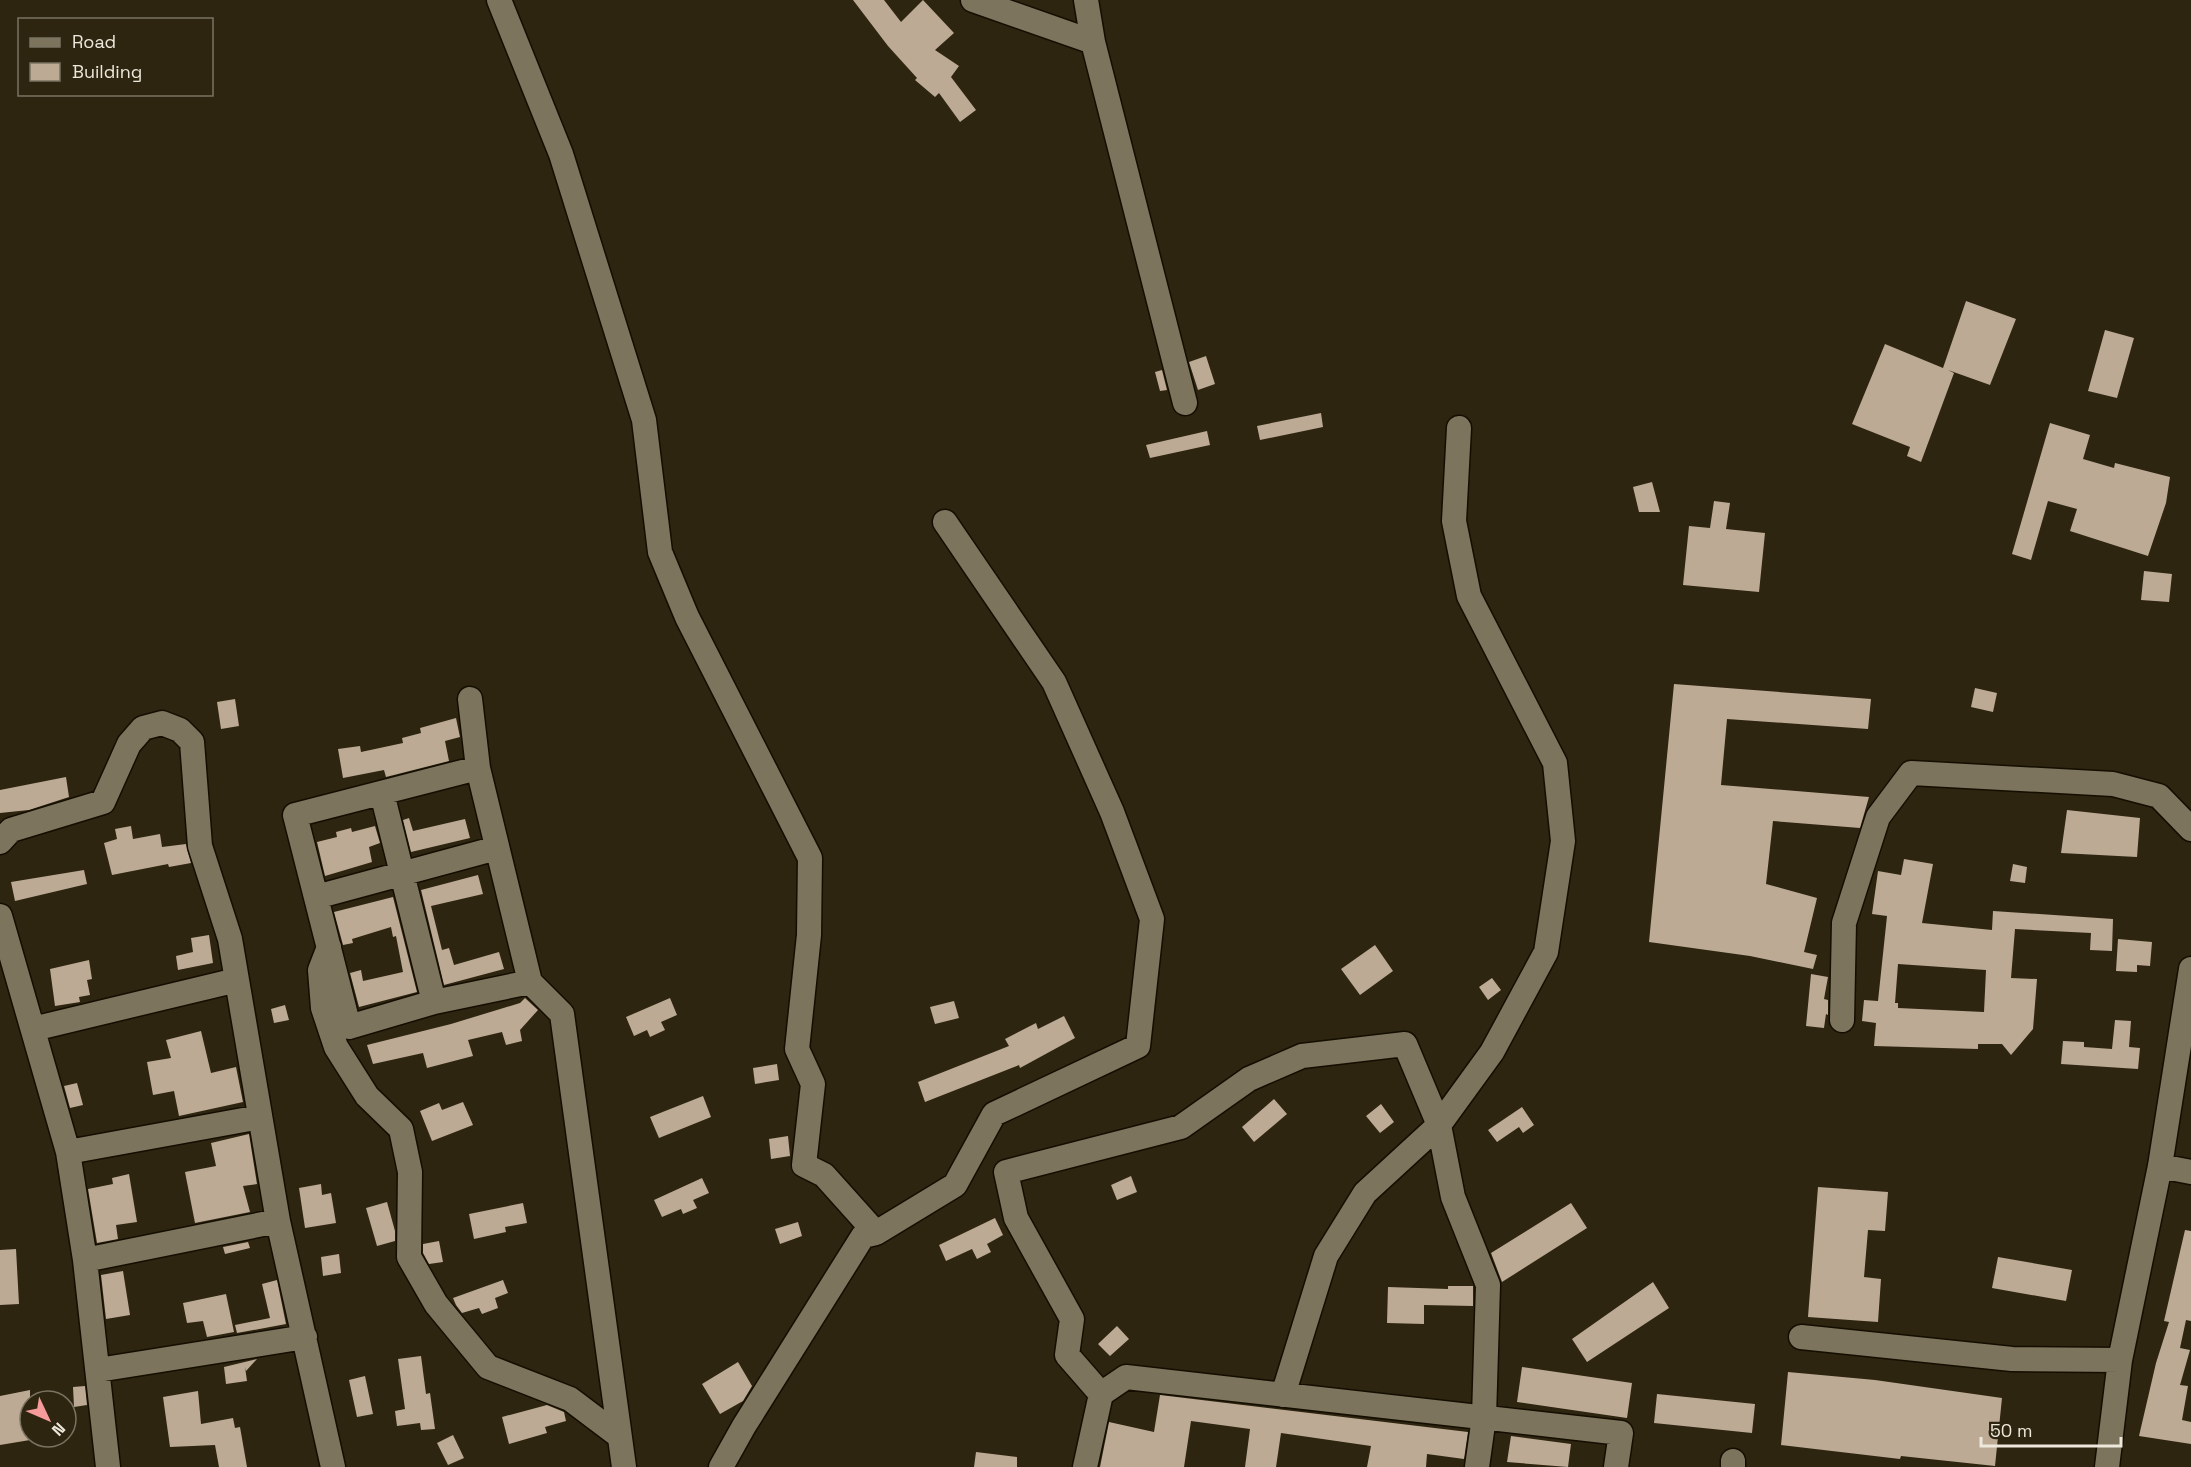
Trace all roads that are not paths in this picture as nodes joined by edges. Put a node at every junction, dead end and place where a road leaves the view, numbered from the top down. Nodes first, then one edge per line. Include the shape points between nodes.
1 (499, 0) edge
2 (973, 0) edge
3 (1086, 0) edge
4 (1093, 42) junction
5 (1185, 403) dead end
6 (1459, 428) dead end
7 (945, 522) dead end
8 (470, 699) dead end
9 (478, 768) junction
10 (382, 793) junction
11 (2191, 829) edge
12 (0, 842) edge
13 (497, 848) junction
14 (401, 873) junction
15 (316, 897) junction
16 (0, 916) edge
17 (329, 947) junction
18 (2191, 969) edge
19 (237, 980) junction
20 (530, 982) junction
21 (434, 1002) junction
22 (1842, 1020) dead end
23 (33, 1029) junction
24 (261, 1117) junction
25 (1439, 1125) junction
26 (68, 1152) junction
27 (2160, 1166) junction
28 (2191, 1172) edge
29 (279, 1221) junction
30 (876, 1233) junction
31 (85, 1260) junction
32 (1801, 1336) dead end
33 (305, 1337) junction
34 (2120, 1360) junction
35 (98, 1370) junction
36 (1101, 1394) junction
37 (1283, 1395) junction
38 (1484, 1417) junction
39 (619, 1436) junction
40 (108, 1467) edge
41 (333, 1467) edge
42 (624, 1467) edge
43 (721, 1467) edge
44 (1085, 1467) edge
45 (1478, 1467) edge
46 (1616, 1467) edge
47 (2107, 1467) edge

1 - 30 street via 561,154 644,420 660,552 687,617 810,858 809,935 797,1049 813,1084 804,1165 824,1175
2 - 4 street
3 - 4 street
4 - 5 street
6 - 25 street via 1454,521 1469,596 1555,763 1563,841 1546,952 1492,1052
7 - 30 street via 1054,682 1112,812 1152,919 1138,1046 994,1114 955,1185
8 - 9 street
9 - 10 street
9 - 13 street
10 - 14 street
10 - 15 street via 295,815
11 - 22 street via 2159,796 2113,784 1911,773 1878,817 1844,923
12 - 19 street via 11,830 103,802 129,744 143,728 162,723 180,730 192,742 200,846 230,939
13 - 14 street
13 - 20 street
14 - 15 street
14 - 21 street
15 - 17 street
16 - 23 street
17 - 21 street via 349,1027
17 - 39 street via 320,970 323,1008 336,1047 367,1096 401,1129 410,1172 410,1257 436,1304 488,1368 570,1399
18 - 27 street
19 - 23 street
19 - 24 street
20 - 21 street
20 - 39 street via 562,1014
23 - 26 street
24 - 26 street
24 - 29 street
25 - 36 street via 1405,1044 1302,1056 1250,1079 1181,1127 1006,1172 1016,1218 1072,1319 1067,1355
25 - 37 street via 1365,1193 1326,1256
25 - 38 street via 1453,1197 1488,1285
26 - 31 street
27 - 28 street
27 - 34 street
29 - 31 street
29 - 33 street
30 - 43 street via 863,1236
31 - 35 street
32 - 34 street via 2012,1359
33 - 35 street
33 - 41 street
34 - 47 street
35 - 40 street
36 - 37 street via 1126,1377
36 - 44 street
37 - 38 street
38 - 45 street
38 - 46 street via 1621,1433
39 - 42 street

